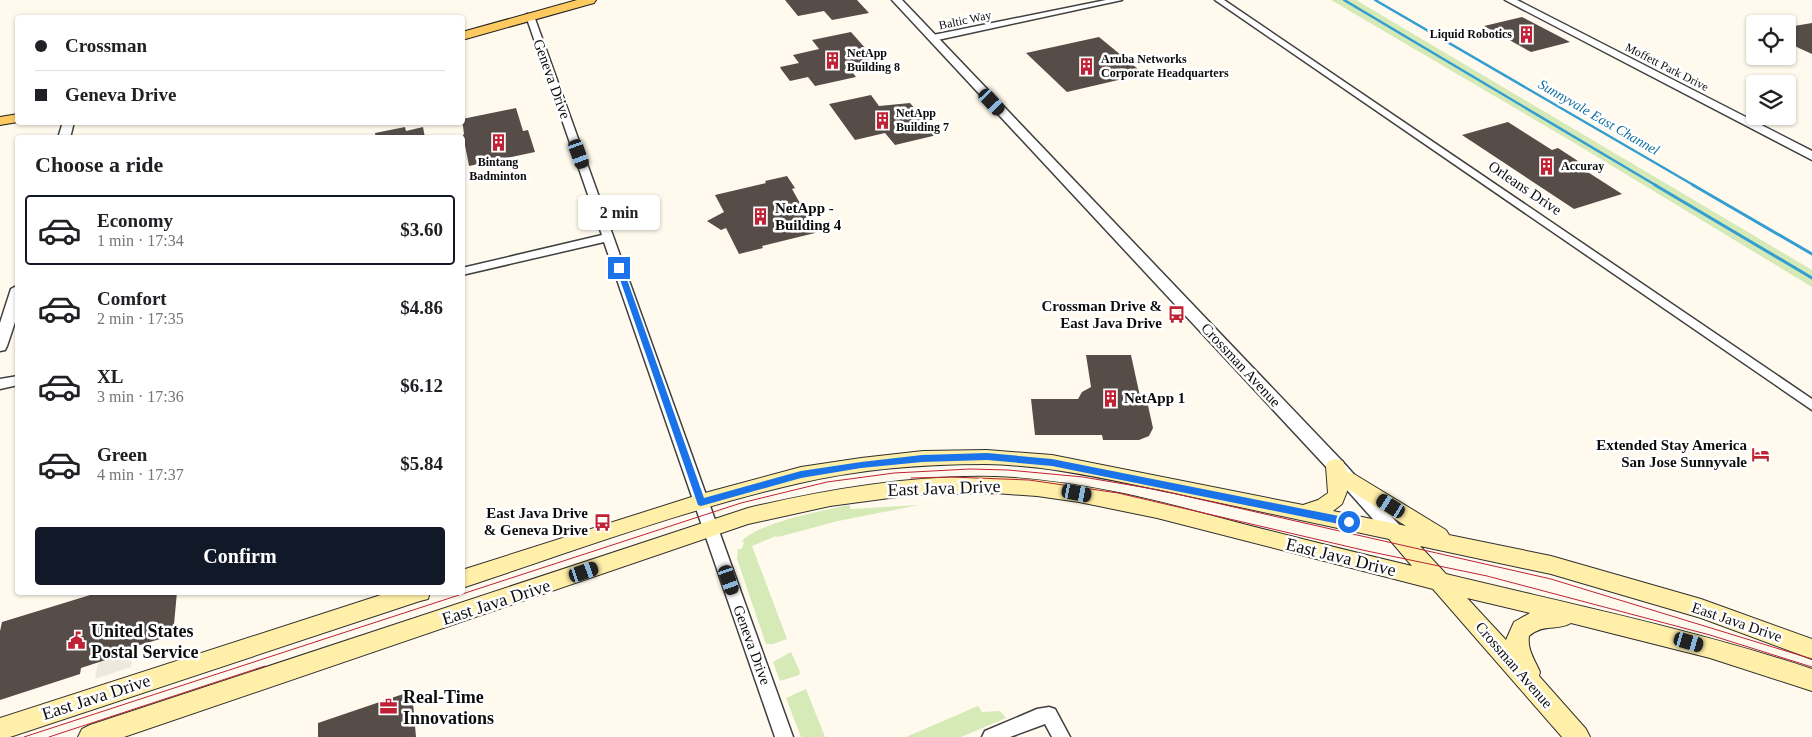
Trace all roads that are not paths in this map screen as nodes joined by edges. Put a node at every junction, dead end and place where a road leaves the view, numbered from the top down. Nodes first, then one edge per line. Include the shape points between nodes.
1 (554, 0) edge
2 (590, 0) edge
3 (897, 0) edge
4 (1118, 0) edge
5 (1219, 0) edge
6 (1510, 0) edge
7 (530, 16) junction
8 (465, 26) edge
9 (465, 35) edge
10 (933, 38) junction
11 (15, 111) edge
12 (0, 114) edge
13 (15, 118) edge
14 (0, 121) edge
15 (1812, 156) edge
16 (609, 237) junction
17 (465, 271) edge
18 (15, 298) edge
19 (0, 346) edge
20 (15, 381) edge
21 (0, 384) edge
22 (1812, 405) edge
23 (1342, 473) junction
24 (701, 502) junction
25 (1301, 513) junction
26 (711, 529) junction
27 (1395, 532) junction
28 (1447, 542) junction
29 (465, 578) edge
30 (1440, 581) junction
31 (411, 595) edge
32 (1619, 624) junction
33 (1812, 648) edge
34 (1812, 680) edge
35 (1544, 700) junction
36 (0, 729) edge
37 (90, 737) edge
38 (784, 737) edge
39 (991, 737) edge
40 (1061, 737) edge
41 (1578, 737) edge

1 - 8 main road
2 - 7 main road
3 - 10 street, Crossman Avenue
4 - 10 street, Baltic Way
5 - 22 street, Orleans Drive
6 - 15 street, Moffett Park Drive
7 - 9 main road
7 - 16 street, Geneva Drive
10 - 23 street, Crossman Avenue
11 - 12 main road
13 - 14 main road
16 - 17 street
16 - 24 street, Geneva Drive
18 - 19 street
20 - 21 street
23 - 25 main road via 1339,494 1334,501
23 - 27 street, Crossman Avenue
23 - 28 main road
24 - 25 main road, East Java Drive via 801,475 861,465 922,458 987,457 1052,462
24 - 26 street, Geneva Drive
24 - 29 main road, East Java Drive
25 - 27 main road, East Java Drive
26 - 30 main road, East Java Drive via 758,514 852,493 929,486 1020,487 1077,493 1135,505
26 - 37 main road, East Java Drive
26 - 38 street, Geneva Drive
27 - 28 main road, East Java Drive
27 - 30 main road, Crossman Avenue
28 - 33 main road, East Java Drive via 1570,570 1701,609
30 - 32 main road, East Java Drive
30 - 35 main road, Crossman Avenue
31 - 36 main road, East Java Drive
32 - 34 main road, East Java Drive
32 - 35 main road via 1552,616 1535,620 1522,629 1518,637 1519,653
35 - 41 main road, Crossman Avenue
39 - 40 street via 1049,715

